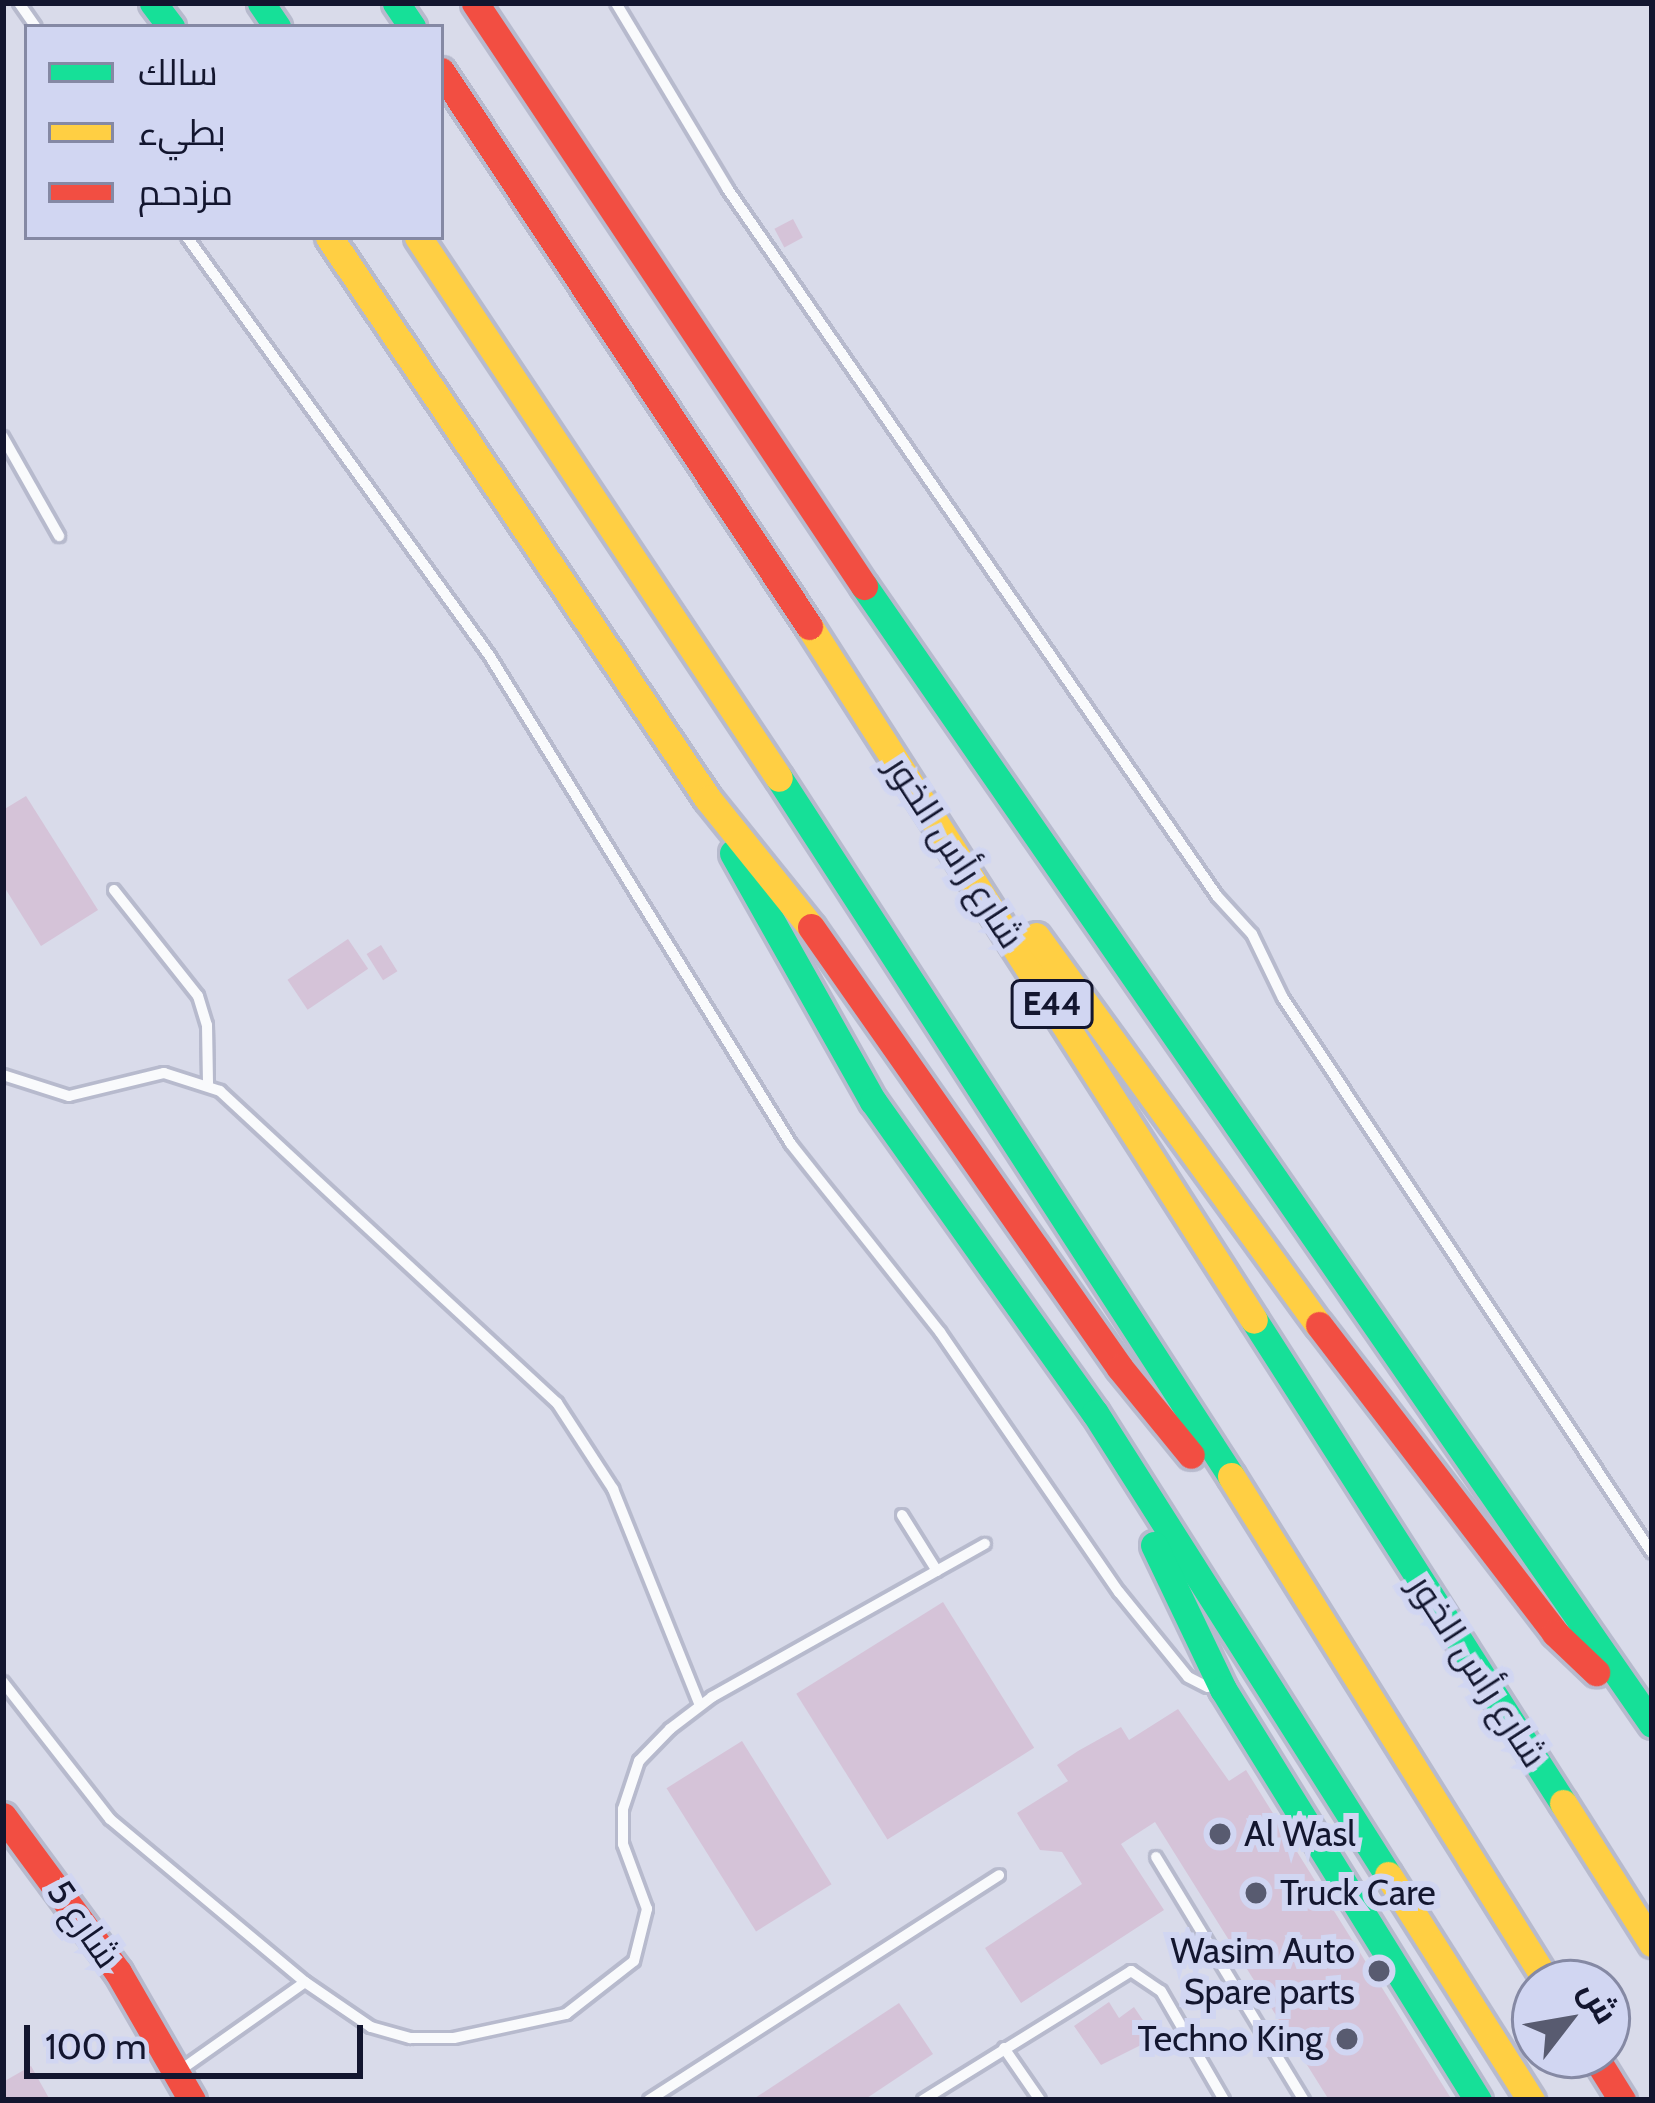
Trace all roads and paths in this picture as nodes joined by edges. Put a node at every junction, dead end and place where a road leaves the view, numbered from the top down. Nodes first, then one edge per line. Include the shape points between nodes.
1 (475, 3) edge
2 (616, 3) edge
3 (444, 76) edge
4 (189, 240) edge
5 (331, 240) edge
6 (420, 240) edge
7 (3, 437) edge
8 (59, 536) dead end
9 (878, 730) junction
10 (708, 799) junction
11 (114, 890) dead end
12 (3, 1075) edge
13 (208, 1083) junction
14 (1029, 1321) junction
15 (902, 1515) dead end
16 (985, 1544) dead end
17 (1652, 1553) edge
18 (938, 1570) junction
19 (1300, 1590) junction
20 (3, 1682) edge
21 (1223, 1689) junction
22 (700, 1705) junction
23 (1652, 1725) edge
24 (3, 1816) edge
25 (1156, 1857) dead end
26 (999, 1875) dead end
27 (1652, 1943) edge
28 (1533, 1959) edge
29 (305, 1982) junction
30 (1004, 2048) junction
31 (176, 2073) junction
32 (192, 2100) edge
33 (649, 2100) edge
34 (923, 2100) edge
35 (1040, 2100) edge
36 (1224, 2100) edge
37 (1304, 2100) edge
38 (1478, 2100) edge
39 (1531, 2100) edge

1 - 23 main road via 948,712
2 - 17 lane via 780,267 1217,896 1252,934 1283,998
3 - 9 main road, شارع رأس الخور / E44
4 - 21 lane via 489,656 791,1144 940,1332 1153,1635 1195,1682
5 - 10 main road
6 - 19 main road, E44 via 1002,1113
7 - 8 lane
9 - 23 main road via 1555,1634
9 - 27 main road, شارع رأس الخور / E44
10 - 14 main road via 771,930 874,1101
10 - 19 main road via 801,912 1120,1368
11 - 13 lane via 198,997
12 - 13 lane via 69,1096 164,1073
13 - 22 lane via 557,1402 613,1489
14 - 21 main road via 1061,1396 1151,1540
14 - 39 main road
15 - 18 lane
16 - 18 lane
18 - 22 lane
19 - 28 main road, E44
20 - 29 lane via 124,1832
21 - 38 main road
22 - 29 lane via 632,1776 623,1844 646,1909 645,1938 626,1971 583,2006 529,2025 410,2038 354,2018
24 - 31 main road, شارع 5 via 118,1972
25 - 37 lane
26 - 33 lane
29 - 31 lane
30 - 34 lane
30 - 35 lane
30 - 36 lane via 1107,1979 1143,1974
31 - 32 main road, شارع 5

